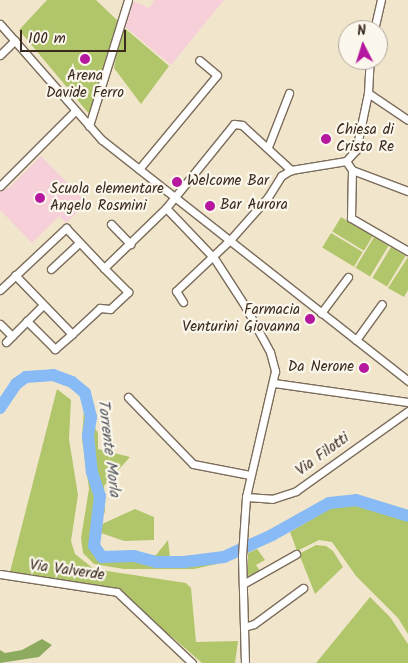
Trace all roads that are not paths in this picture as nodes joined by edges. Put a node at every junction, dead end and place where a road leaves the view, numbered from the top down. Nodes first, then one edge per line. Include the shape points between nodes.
1 (128, 0) edge
2 (381, 0) edge
3 (376, 20) edge
4 (0, 24) edge
5 (15, 40) junction
6 (0, 55) edge
7 (199, 60) dead end
8 (369, 70) edge
9 (289, 93) dead end
10 (368, 93) junction
11 (75, 110) junction
12 (408, 120) edge
13 (89, 126) junction
14 (268, 147) junction
15 (346, 161) junction
16 (139, 169) junction
17 (291, 170) junction
18 (352, 170) junction
19 (0, 186) edge
20 (408, 191) edge
21 (174, 196) junction
22 (182, 202) junction
23 (166, 208) junction
24 (173, 213) junction
25 (111, 224) dead end
26 (230, 240) junction
27 (79, 243) junction
28 (130, 244) junction
29 (408, 251) edge
30 (214, 258) junction
31 (104, 268) junction
32 (51, 269) dead end
33 (15, 275) junction
34 (348, 277) dead end
35 (0, 290) edge
36 (183, 302) dead end
37 (382, 304) dead end
38 (43, 306) junction
39 (321, 313) junction
40 (27, 321) junction
41 (0, 324) edge
42 (72, 334) junction
43 (12, 336) junction
44 (356, 340) junction
45 (6, 342) dead end
46 (408, 381) edge
47 (274, 383) junction
48 (128, 397) dead end
49 (408, 402) edge
50 (408, 411) edge
51 (250, 475) junction
52 (246, 497) junction
53 (296, 554) dead end
54 (0, 574) edge
55 (243, 584) junction
56 (303, 588) dead end
57 (244, 627) junction
58 (245, 661) edge
59 (192, 663) edge

1 - 13 street
2 - 3 street
4 - 5 street
5 - 6 street
5 - 11 street
7 - 16 street via 217,75
8 - 10 street
9 - 14 street
10 - 12 street
10 - 15 street via 356,150
11 - 13 street
11 - 19 street
13 - 16 street
14 - 17 street
14 - 21 street via 242,125 234,124
15 - 17 street
15 - 18 street
16 - 21 street
17 - 26 street via 281,176
18 - 20 street
18 - 29 street via 351,218
21 - 22 street
21 - 23 street
22 - 24 street
22 - 26 street
23 - 24 street
23 - 28 street
24 - 30 street
25 - 28 street
26 - 30 street
26 - 39 street
27 - 31 street
27 - 32 street
27 - 33 street via 66,228
28 - 31 street
30 - 36 street via 176,291
30 - 47 street via 270,352
31 - 42 street via 128,292 110,309 100,308
33 - 35 street
33 - 38 street
34 - 39 street
37 - 44 street
38 - 40 street
38 - 42 street
39 - 44 street
40 - 42 street via 55,349
40 - 43 street
41 - 43 street
43 - 45 street
44 - 46 street
47 - 49 street
47 - 51 street
48 - 51 street via 193,464
50 - 52 street, Via Filotti via 296,491 272,499
51 - 52 street
52 - 55 street
53 - 55 street
54 - 59 street, Via Valverde via 116,592
55 - 57 street
56 - 57 street via 254,624
57 - 58 street

